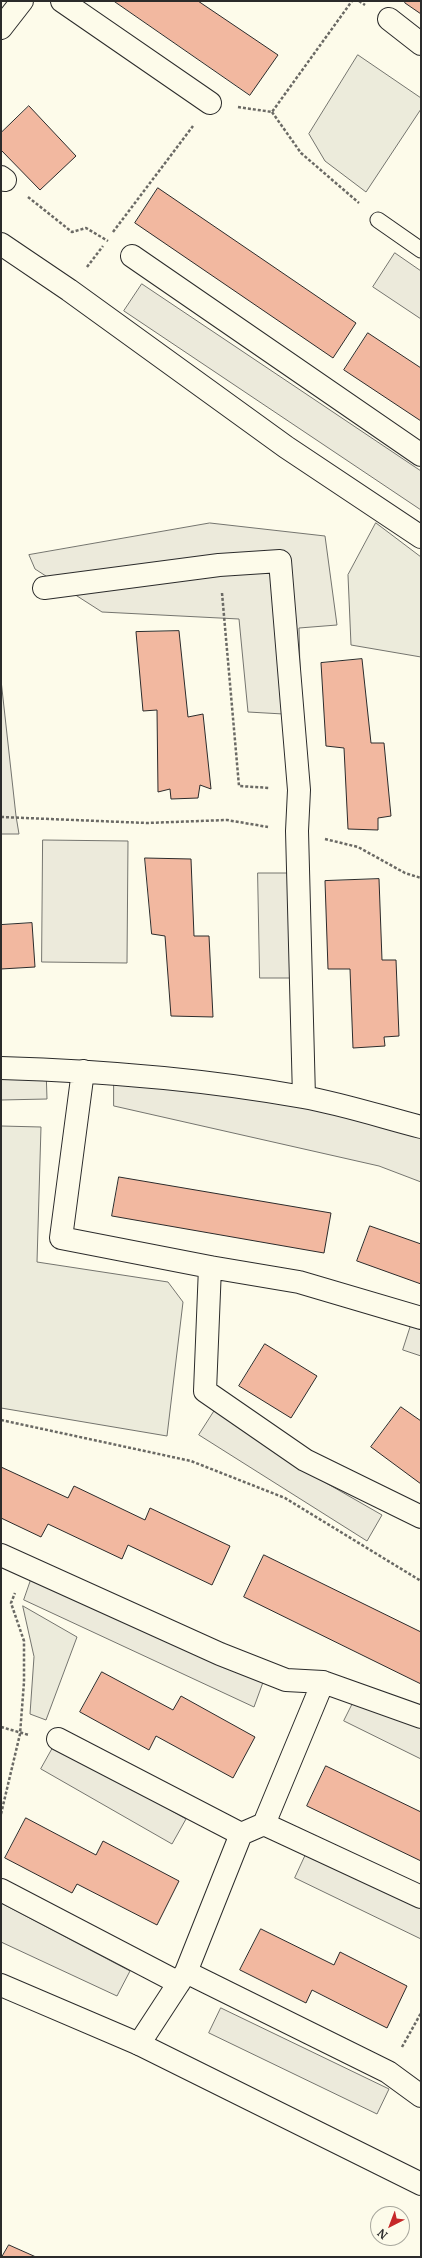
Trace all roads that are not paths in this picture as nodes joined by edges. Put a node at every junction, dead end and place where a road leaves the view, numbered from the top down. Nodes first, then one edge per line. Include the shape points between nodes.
1 (22, 1) edge
2 (62, 1) edge
3 (389, 19) dead end
4 (1, 28) edge
5 (421, 44) edge
6 (210, 103) road end
7 (378, 220) road end
8 (1, 244) edge
9 (421, 250) edge
10 (132, 256) road end
11 (421, 454) edge
12 (421, 536) edge
13 (44, 588) dead end
14 (1, 1068) edge
15 (83, 1071) junction
16 (304, 1097) junction
17 (421, 1127) edge
18 (210, 1267) junction
19 (421, 1318) edge
20 (421, 1517) edge
21 (1, 1555) edge
22 (323, 1682) junction
23 (421, 1717) edge
24 (58, 1739) dead end
25 (264, 1824) junction
26 (241, 1834) junction
27 (1, 1890) edge
28 (421, 1897) edge
29 (182, 1978) junction
30 (1, 1985) edge
31 (140, 2044) junction
32 (421, 2096) edge
33 (421, 2184) edge

1 - 4 street
2 - 6 street
3 - 5 street
7 - 9 lane
8 - 12 street via 286,447
10 - 11 street
13 - 16 street via 220,565 280,561 299,790 297,831
14 - 15 street
15 - 16 street via 183,1079
15 - 18 street via 61,1238
16 - 17 street
18 - 19 street via 299,1282
18 - 20 street via 205,1391 305,1460
21 - 22 street via 220,1654 286,1680
22 - 23 street
22 - 25 street
24 - 26 street
25 - 26 street
25 - 28 street
26 - 29 street
27 - 29 street
29 - 31 street
29 - 32 street via 388,2072
30 - 31 street
31 - 33 street

